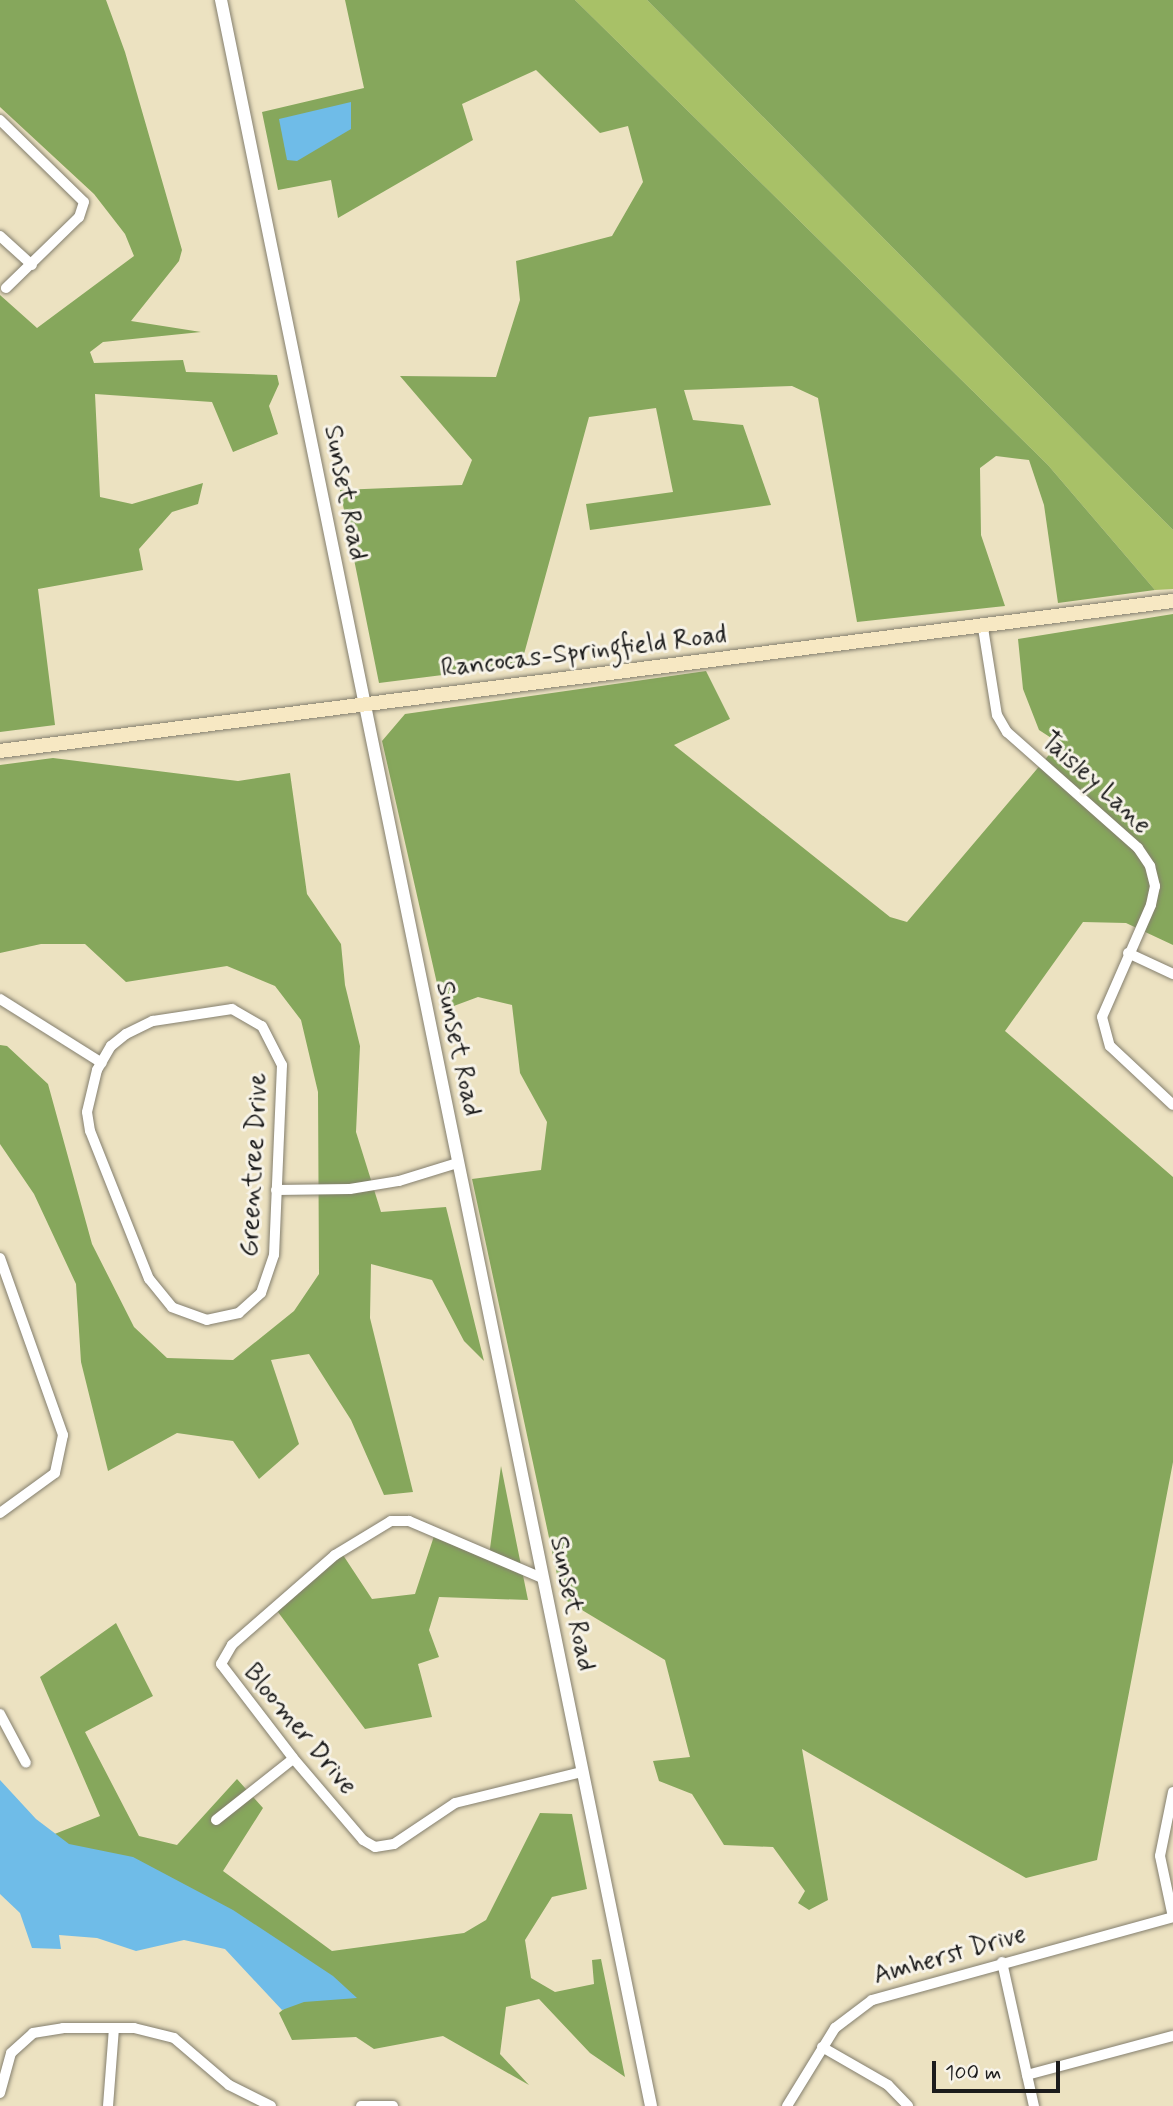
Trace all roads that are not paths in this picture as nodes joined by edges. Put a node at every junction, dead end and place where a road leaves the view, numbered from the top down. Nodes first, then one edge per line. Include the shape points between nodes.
1 (220, 0) edge
2 (0, 120) edge
3 (0, 236) edge
4 (32, 265) junction
5 (6, 288) dead end
6 (1173, 601) edge
7 (984, 628) junction
8 (363, 703) junction
9 (0, 751) edge
10 (1128, 953) junction
11 (1173, 974) edge
12 (0, 999) edge
13 (102, 1063) junction
14 (1173, 1105) edge
15 (457, 1163) junction
16 (276, 1190) junction
17 (0, 1258) edge
18 (0, 1513) edge
19 (542, 1578) junction
20 (0, 1714) edge
21 (293, 1759) junction
22 (26, 1763) dead end
23 (582, 1772) junction
24 (1173, 1792) edge
25 (216, 1820) dead end
26 (1173, 1917) edge
27 (1002, 1962) junction
28 (114, 2028) junction
29 (1173, 2036) edge
30 (822, 2047) junction
31 (1027, 2075) junction
32 (0, 2093) edge
33 (108, 2106) edge
34 (271, 2106) edge
35 (361, 2106) edge
36 (393, 2106) edge
37 (651, 2106) edge
38 (787, 2106) edge
39 (908, 2106) edge
40 (1034, 2106) edge

1 - 8 street, Sunset Road
2 - 4 street via 84,202 79,217
3 - 4 street
4 - 5 street
6 - 7 main road, Rancocas-Springfield Road
7 - 8 main road, Rancocas-Springfield Road
7 - 10 street, Taisley Lane via 996,715 1007,732 1138,848 1150,866 1151,905
8 - 9 main road, Rancocas-Springfield Road
8 - 15 street, Sunset Road
10 - 11 street
10 - 14 street, Taisley Lane via 1105,1003 1104,1032 1120,1058
12 - 13 street
13 - 16 street, Greentree Drive via 120,1037 153,1021 233,1009 253,1019 269,1035 282,1065
13 - 16 street, Greentree Drive via 87,1112 90,1131 149,1279 172,1307 207,1320 239,1313 261,1293 274,1255
15 - 16 street via 400,1181 350,1189
15 - 19 street, Sunset Road
17 - 18 street via 63,1435 55,1474
19 - 21 street, Bloomer Drive via 408,1521 382,1524 335,1555 232,1645 221,1664
19 - 23 street, Sunset Road
20 - 22 street
21 - 23 street, Bloomer Drive via 363,1840 381,1848 455,1803
21 - 25 street
23 - 37 street, Sunset Road
24 - 26 street via 1160,1856
26 - 27 street, Amherst Drive
27 - 30 street, Amherst Drive via 872,2000 842,2020
27 - 31 street
28 - 32 street via 35,2032 11,2053
28 - 33 street
28 - 34 street via 167,2035 239,2092
29 - 31 street
30 - 38 street, Amherst Drive
30 - 39 street via 888,2085
31 - 40 street
35 - 36 street

